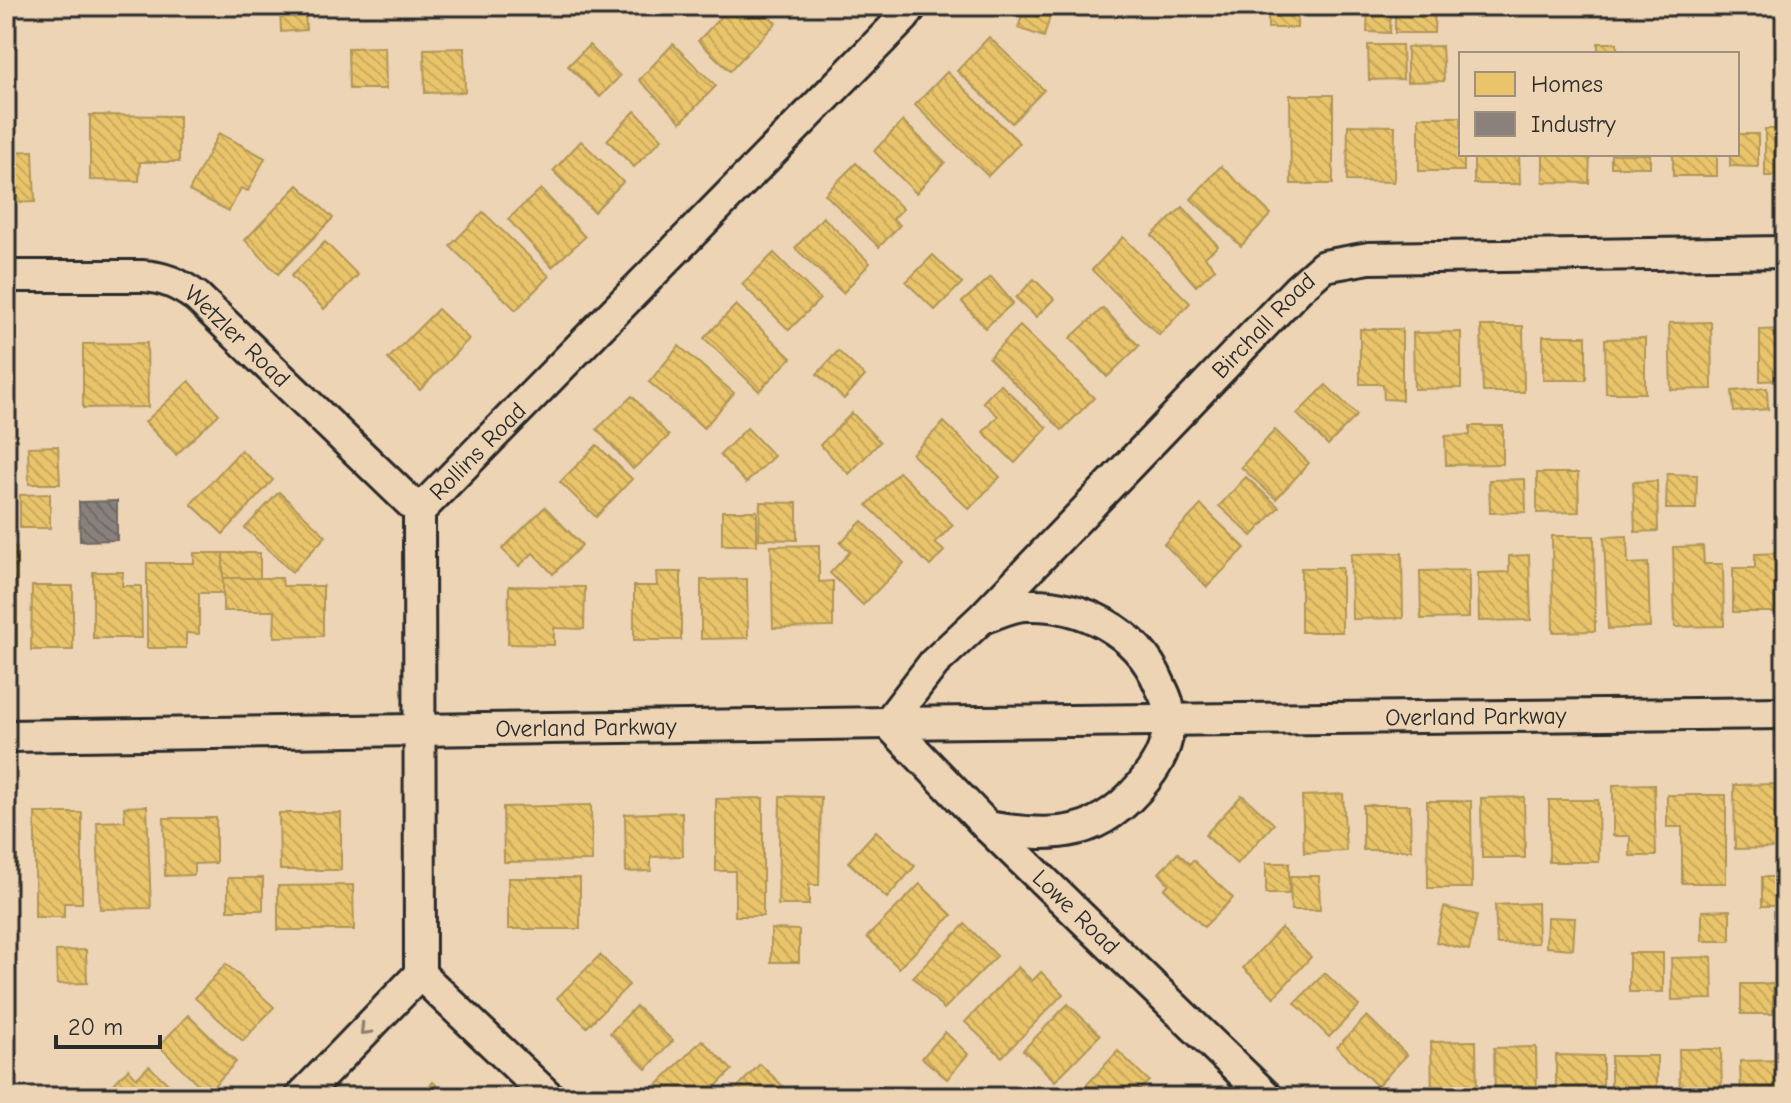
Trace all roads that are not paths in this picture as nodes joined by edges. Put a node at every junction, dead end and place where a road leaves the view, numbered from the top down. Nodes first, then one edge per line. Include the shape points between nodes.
1 (911, 6) edge
2 (1785, 252) edge
3 (6, 276) edge
4 (419, 511) junction
5 (983, 617) junction
6 (1785, 713) edge
7 (1168, 721) junction
8 (888, 723) junction
9 (419, 731) junction
10 (6, 736) edge
11 (988, 827) junction
12 (420, 974) junction
13 (301, 1097) edge
14 (549, 1097) edge
15 (1267, 1097) edge

1 - 4 street, Rollins Road
2 - 5 street, Birchall Road via 1369,258 1324,266
3 - 4 street, Wetzler Road via 157,276 177,283
4 - 9 street, Rollins Road
5 - 7 street via 1022,605 1062,607 1097,618 1129,639 1155,672 1168,703
5 - 8 street, Birchall Road via 934,663
6 - 7 street, Overland Parkway
7 - 8 street, Overland Parkway
7 - 11 street via 1168,739 1158,764 1108,817 1051,834
8 - 9 street, Overland Parkway
8 - 11 street, Lowe Road
9 - 10 street, Overland Parkway
9 - 12 street, Rollins Road
11 - 15 street, Lowe Road
12 -> 13 street
12 - 14 street

